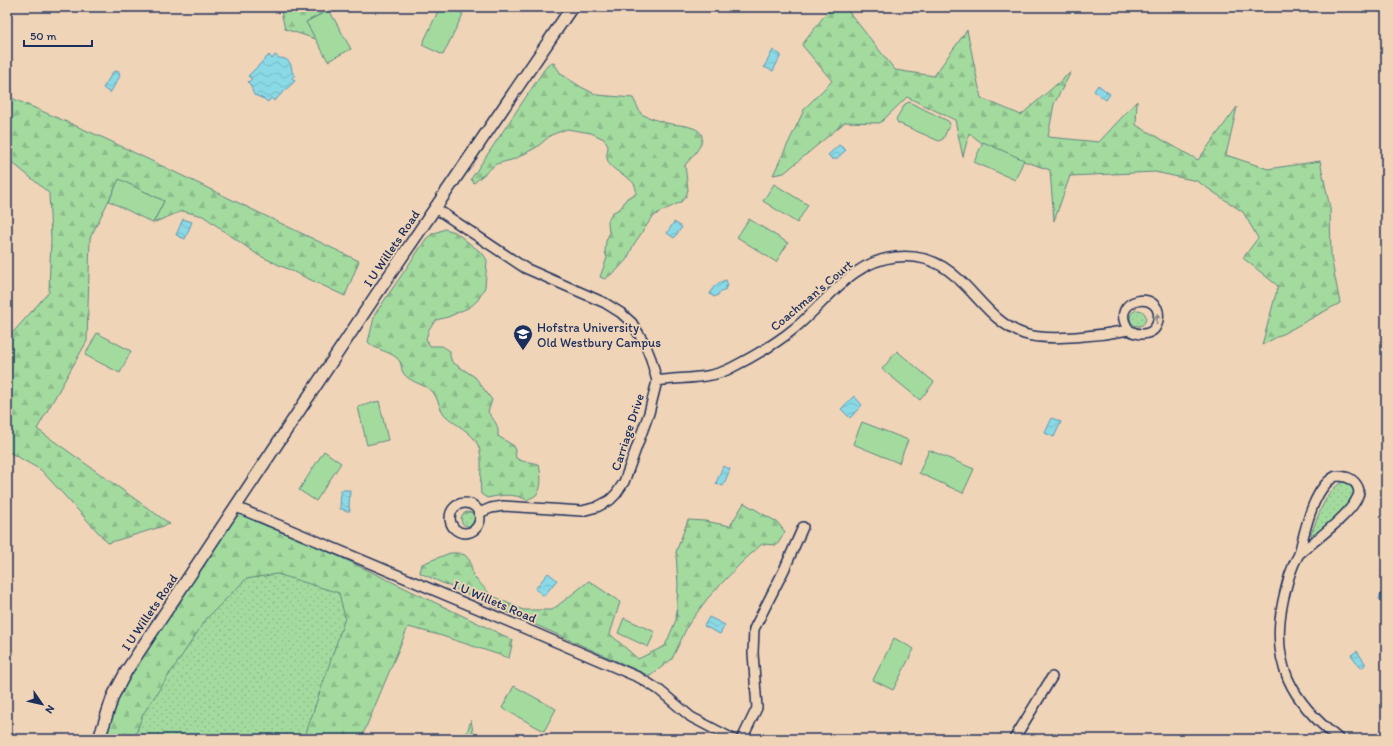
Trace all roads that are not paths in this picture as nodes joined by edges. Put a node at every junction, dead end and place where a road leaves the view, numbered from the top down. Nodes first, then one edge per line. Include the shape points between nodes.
1 (572, 7) edge
2 (435, 208) junction
3 (1129, 330) dead end
4 (657, 381) junction
5 (236, 507) junction
6 (479, 513) dead end
7 (803, 527) dead end
8 (1299, 554) junction
9 (1052, 678) dead end
10 (99, 739) edge
11 (733, 739) edge
12 (742, 739) edge
13 (1014, 739) edge
14 (1339, 739) edge

1 - 2 street, I U Willets Road
2 - 4 street, Carriage Drive via 525,268 605,303 620,313 632,323 645,344
2 - 5 street, I U Willets Road
3 - 4 street, Coachman's Court via 1054,338 1031,336 1000,321 964,283 943,267 921,258 896,257 874,262 856,271 795,328 731,368 705,377
4 - 6 street, Carriage Drive via 649,413 624,482 610,500 582,511 503,506
5 - 10 street, I U Willets Road via 121,679 109,705
5 - 11 street, I U Willets Road via 646,681 691,717
7 - 12 street via 754,629 757,708
8 - 8 street via 1351,509 1359,493 1351,479 1336,476 1323,487 1309,516
8 - 14 street via 1292,565 1280,616 1279,647 1285,675 1304,707
9 - 13 street

